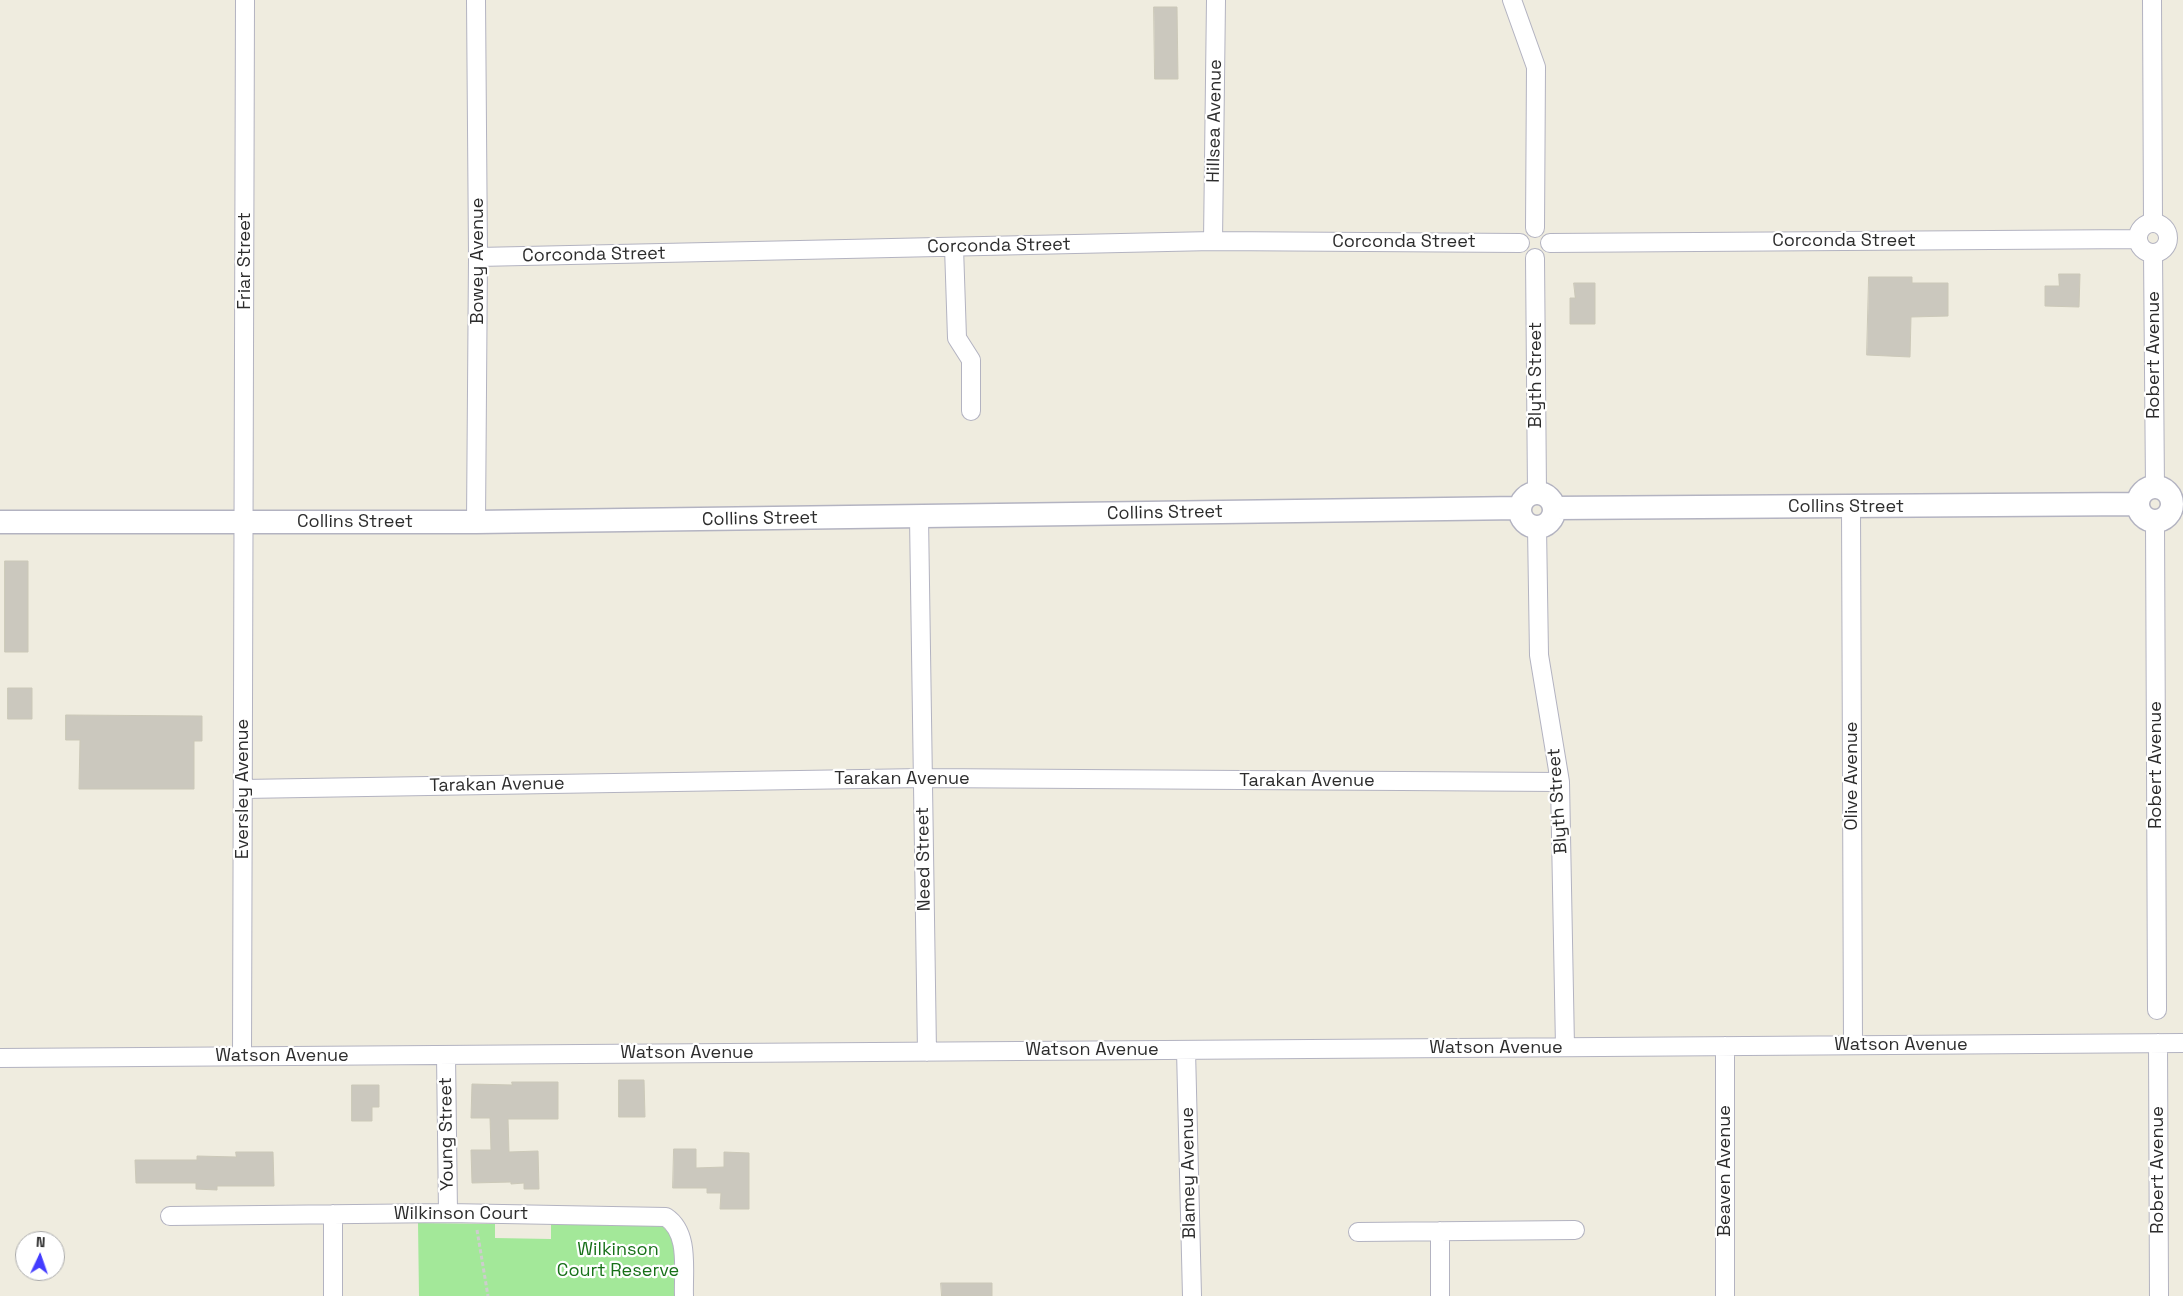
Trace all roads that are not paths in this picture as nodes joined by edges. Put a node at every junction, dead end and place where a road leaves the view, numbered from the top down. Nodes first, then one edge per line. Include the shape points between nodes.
1 (245, 0) edge
2 (476, 0) edge
3 (1216, 0) edge
4 (1512, 0) edge
5 (2152, 0) edge
6 (2153, 224) junction
7 (1535, 228) junction
8 (2175, 238) edge
9 (2138, 239) junction
10 (1213, 241) junction
11 (1520, 243) junction
12 (1550, 243) junction
13 (954, 247) junction
14 (2153, 253) junction
15 (478, 257) junction
16 (1535, 258) junction
17 (970, 411) dead end
18 (2154, 488) junction
19 (1537, 493) junction
20 (2177, 503) edge
21 (2138, 504) junction
22 (1852, 507) junction
23 (1520, 508) junction
24 (1554, 508) junction
25 (919, 517) junction
26 (2155, 521) junction
27 (0, 522) edge
28 (244, 522) junction
29 (476, 522) junction
30 (1537, 527) junction
31 (923, 778) junction
32 (1560, 782) junction
33 (243, 789) junction
34 (2158, 1010) dead end
35 (2158, 1043) junction
36 (2183, 1043) edge
37 (1853, 1045) junction
38 (1725, 1046) junction
39 (1565, 1047) junction
40 (1186, 1050) junction
41 (926, 1052) junction
42 (446, 1055) junction
43 (242, 1056) junction
44 (0, 1058) edge
45 (448, 1213) junction
46 (333, 1214) junction
47 (170, 1216) dead end
48 (1575, 1230) dead end
49 (1440, 1231) junction
50 (1358, 1232) dead end
51 (333, 1296) edge
52 (684, 1296) edge
53 (1192, 1296) edge
54 (1440, 1296) edge
55 (1725, 1296) edge
56 (2159, 1296) edge

1 - 28 street, Friar Street
2 - 15 street, Bowey Avenue
3 - 10 street, Hillsea Avenue
4 - 7 street via 1536,67
5 - 6 street
6 - 8 street
6 - 9 street via 2141,229
7 - 11 street via 1524,233
7 - 12 street via 1545,232
8 - 14 street via 2162,250
9 - 12 street, Corconda Street
9 - 14 street via 2144,251
10 - 11 street, Corconda Street
10 - 13 street, Corconda Street
11 - 16 street via 1523,252
12 - 16 street via 1545,254
13 - 15 street, Corconda Street
13 - 17 street via 957,338 970,360
14 - 18 street, Robert Avenue
15 - 29 street, Bowey Avenue
16 - 19 street, Blyth Street
18 - 20 street via 2166,492
18 - 21 street via 2143,492
19 - 23 street via 1526,498
19 - 24 street via 1548,498
20 - 26 street via 2167,515
21 - 22 street, Collins Street
21 - 26 street via 2142,516
22 - 24 street, Collins Street
22 - 37 street, Olive Avenue
23 - 25 street, Collins Street
23 - 30 street via 1525,521
24 - 30 street via 1550,521
25 - 29 street, Collins Street
25 - 31 street, Need Street
26 - 34 street, Robert Avenue
27 - 28 street, Collins Street
28 - 29 street, Collins Street
28 - 33 street, Eversley Avenue
30 - 32 street, Blyth Street via 1539,655
31 - 32 street, Tarakan Avenue
31 - 33 street, Tarakan Avenue
31 - 41 street, Need Street
32 - 39 street, Blyth Street
33 - 43 street, Eversley Avenue
35 - 36 street, Watson Avenue
35 - 37 street, Watson Avenue
35 - 56 street, Robert Avenue
37 - 38 street, Watson Avenue
38 - 39 street, Watson Avenue
38 - 55 street, Beaven Avenue
39 - 40 street, Watson Avenue
40 - 41 street, Watson Avenue
40 - 53 street, Blamey Avenue
41 - 42 street, Watson Avenue
42 - 43 street, Watson Avenue
42 - 45 street, Young Street
43 - 44 street, Watson Avenue
45 - 46 street, Wilkinson Court
45 - 52 street, Wilkinson Court via 666,1217 681,1233
46 - 47 street, Wilkinson Court
46 - 51 street
48 - 49 street
49 - 50 street
49 - 54 street

